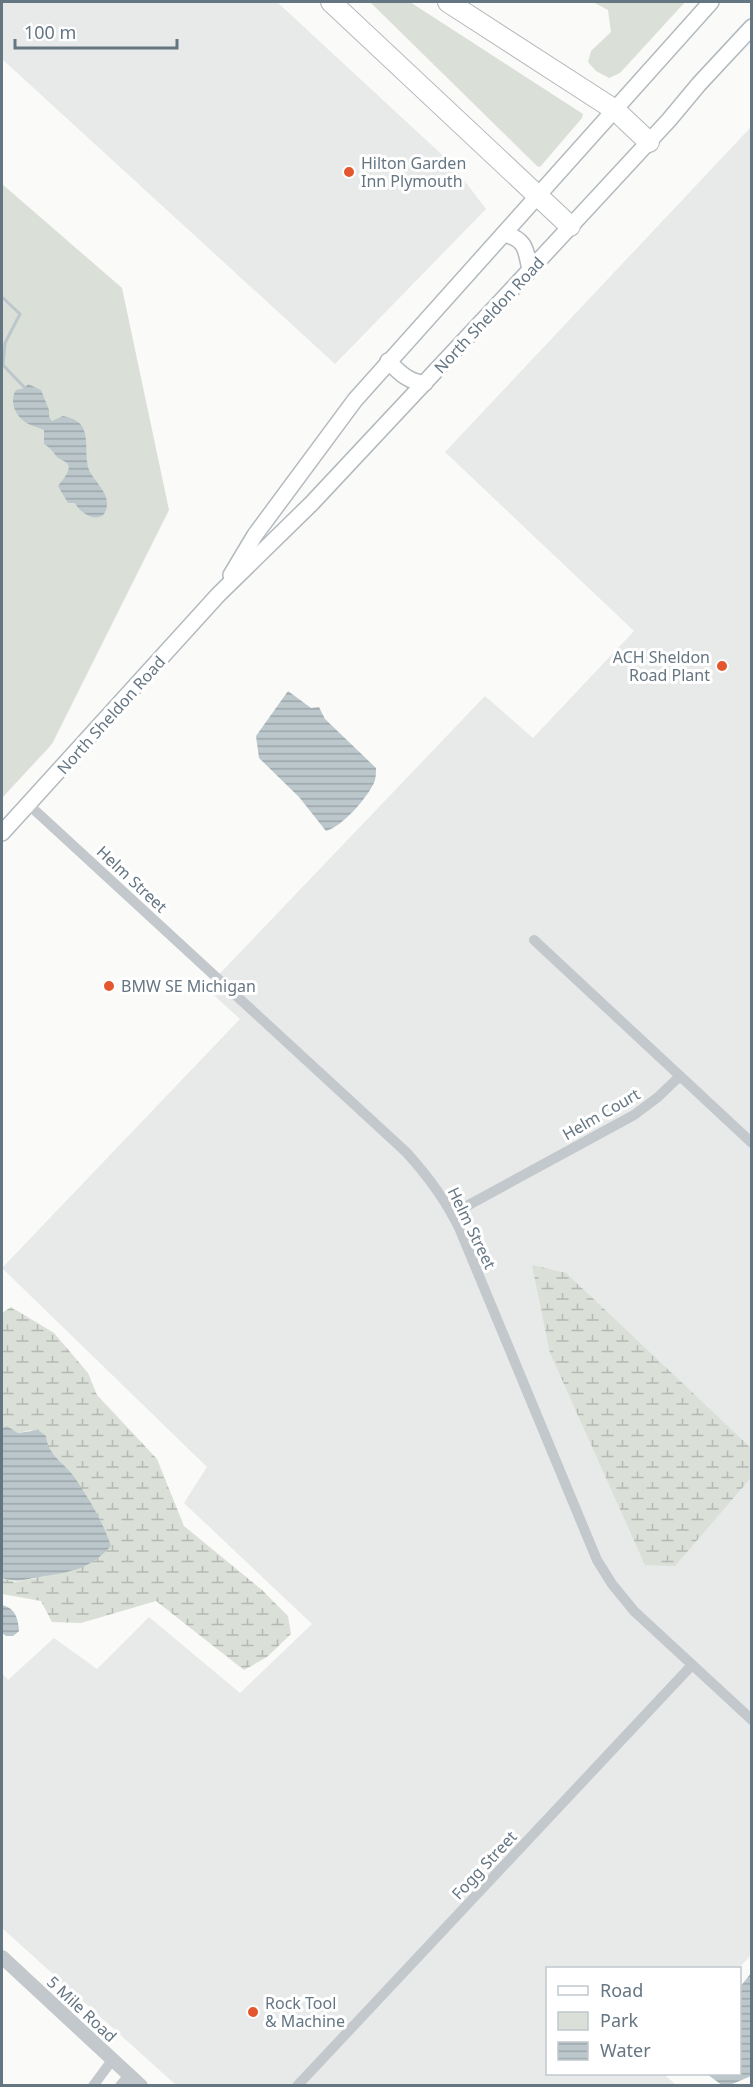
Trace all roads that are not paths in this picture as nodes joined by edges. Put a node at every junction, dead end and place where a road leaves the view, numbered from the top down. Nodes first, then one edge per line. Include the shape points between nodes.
1 (330, 2) edge
2 (448, 2) edge
3 (711, 2) edge
4 (750, 27) edge
5 (615, 110) junction
6 (649, 142) junction
7 (538, 197) junction
8 (570, 226) junction
9 (504, 234) junction
10 (530, 270) junction
11 (388, 361) junction
12 (425, 383) junction
13 (219, 595) junction
14 (28, 804) junction
15 (2, 833) edge
16 (534, 940) dead end
17 (680, 1076) junction
18 (752, 1143) edge
19 (452, 1214) junction
20 (692, 1665) junction
21 (752, 1720) edge
22 (2, 1957) edge
23 (113, 2059) junction
24 (125, 2080) edge
25 (93, 2085) edge
26 (141, 2085) edge
27 (297, 2085) edge

1 - 7 highway
2 - 5 highway
3 - 5 main road, North Sheldon Road
4 - 6 main road, North Sheldon Road
5 - 6 highway
5 - 7 main road, North Sheldon Road
6 - 8 main road, North Sheldon Road
7 - 8 highway
7 - 9 main road, North Sheldon Road
8 - 10 main road, North Sheldon Road
9 - 10 main road via 523,244
9 - 11 main road, North Sheldon Road
10 - 12 main road, North Sheldon Road
11 - 12 main road via 407,378
11 - 13 main road, North Sheldon Road via 255,535
12 - 13 main road, North Sheldon Road
13 - 14 main road, North Sheldon Road
14 - 15 main road, North Sheldon Road
14 - 19 street, Helm Street via 406,1152 431,1180
16 - 17 street
17 - 18 street
17 - 19 street, Helm Court via 634,1115
19 - 20 street, Helm Street via 597,1560 634,1611
20 - 21 street, Helm Street
20 - 27 street, Fogg Street
22 - 23 street, 5 Mile Road
23 - 24 street, 5 Mile Road
23 - 25 street
24 - 26 street, 5 Mile Road

